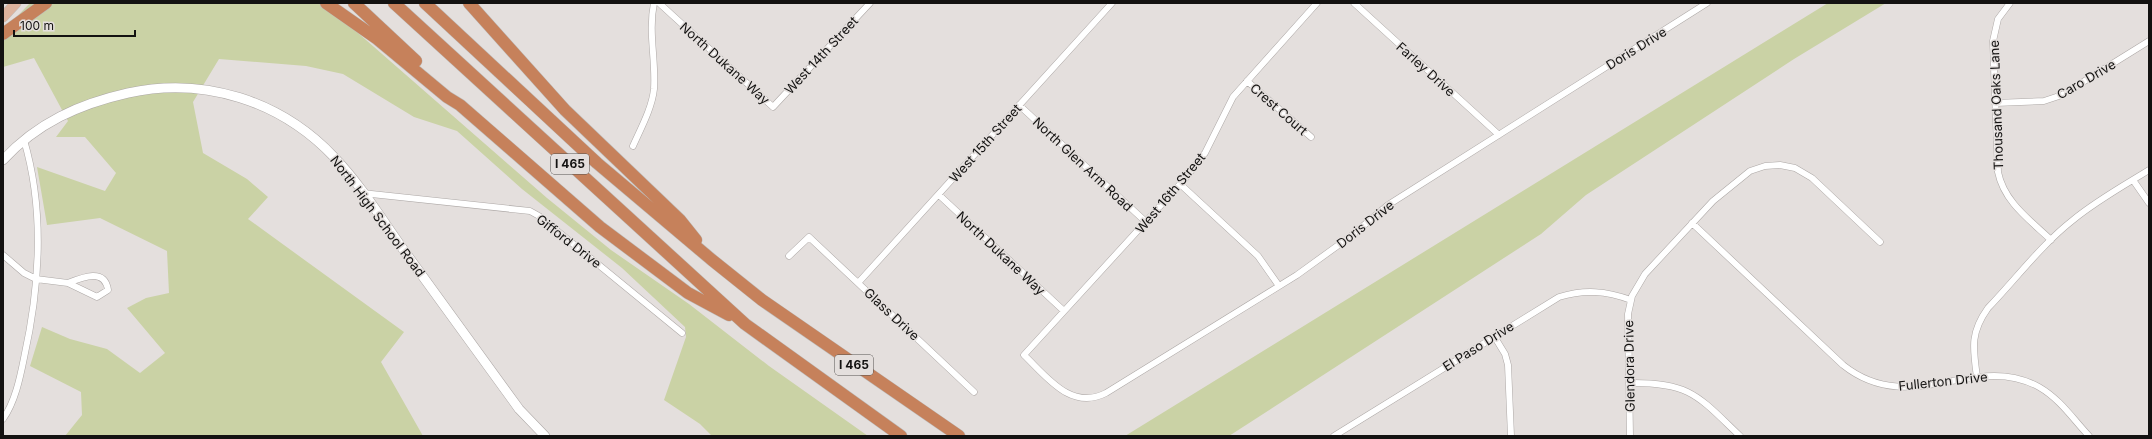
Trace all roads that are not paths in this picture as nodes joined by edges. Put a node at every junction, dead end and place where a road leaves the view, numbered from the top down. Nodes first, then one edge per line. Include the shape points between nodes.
1 (16, 3) edge
2 (46, 3) edge
3 (326, 3) edge
4 (354, 3) edge
5 (394, 3) edge
6 (425, 3) edge
7 (469, 3) edge
8 (654, 3) edge
9 (659, 3) edge
10 (870, 3) edge
11 (1112, 3) edge
12 (1317, 3) edge
13 (1354, 3) edge
14 (1707, 3) edge
15 (2010, 3) edge
16 (3, 17) edge
17 (3, 34) edge
18 (2149, 41) edge
19 (1247, 81) junction
20 (1995, 104) junction
21 (460, 105) junction
22 (1020, 105) junction
23 (773, 107) joint
24 (1499, 135) junction
25 (1311, 137) dead end
26 (24, 140) junction
27 (633, 146) dead end
28 (3, 160) edge
29 (2149, 170) edge
30 (2133, 180) junction
31 (1180, 184) junction
32 (362, 193) junction
33 (939, 195) junction
34 (2149, 203) edge
35 (1146, 222) junction
36 (1692, 223) junction
37 (2051, 240) junction
38 (1880, 242) dead end
39 (3, 254) edge
40 (790, 256) dead end
41 (712, 260) junction
42 (36, 279) junction
43 (68, 283) junction
44 (858, 283) junction
45 (1279, 286) junction
46 (1631, 300) junction
47 (1064, 311) junction
48 (745, 324) junction
49 (682, 333) dead end
50 (1494, 336) junction
51 (1024, 355) joint
52 (1977, 377) junction
53 (1629, 383) junction
54 (974, 392) dead end
55 (3, 418) edge
56 (545, 436) edge
57 (901, 436) edge
58 (959, 436) edge
59 (1334, 436) edge
60 (1511, 436) edge
61 (1630, 436) edge
62 (1740, 436) edge
63 (2089, 436) edge

1 - 16 main road
2 - 17 highway
3 - 21 highway via 381,42
4 - 21 highway via 451,93
5 - 48 highway, I 465
6 - 41 highway, I 465 via 597,163
7 - 41 highway via 565,110 680,220
8 - 27 street via 650,25 654,71 653,97
9 - 23 street, North Dukane Way
10 - 23 street, West 14th Street
11 - 22 street, West 15th Street
12 - 19 street, West 16th Street
13 - 24 street, Farley Drive
14 - 24 street, Doris Drive
15 - 20 street, Thousand Oaks Lane via 2000,15 1994,30
18 - 20 street, Caro Drive via 2062,95 2044,101
19 - 25 street, Crest Court
19 - 31 street, West 16th Street via 1233,97 1205,153
20 - 37 street, Thousand Oaks Lane via 1997,164 2003,186 2015,206
21 - 48 highway via 607,232 688,293
22 - 33 street, West 15th Street
22 - 35 street, North Glen Arm Road
24 - 45 street, Doris Drive via 1388,205 1333,249
26 - 28 street, North High School Road
26 - 32 street, North High School Road via 64,113 103,99 163,87 212,90 259,104 302,128 335,158
26 - 42 street via 38,214
29 - 30 street
30 - 34 street
30 - 37 street via 2073,220
31 - 35 street, West 16th Street
31 - 45 street via 1258,256
32 - 49 street, Gifford Drive via 530,211
32 - 56 street, North High School Road via 520,408
33 - 44 street, West 15th Street
33 - 47 street, North Dukane Way
35 - 47 street, West 16th Street
36 - 38 street, Glendora Drive via 1744,175 1765,166 1780,165 1792,167 1809,175
36 - 46 street, Glendora Drive via 1645,274
36 - 52 street, Fullerton Drive via 1843,365 1862,378 1880,385 1903,388
37 - 52 street via 1979,320 1973,346
39 - 42 street via 24,273
40 - 44 street, Glass Drive via 809,237
41 - 58 highway, I 465 via 762,300
42 - 43 street
42 - 55 street via 22,370
43 - 43 street via 97,297 108,290 107,283 95,275
44 - 54 street, Glass Drive
45 - 51 street, Doris Drive via 1096,398 1080,398 1066,394
46 - 50 street, El Paso Drive via 1604,292 1573,293 1545,304
46 - 53 street, Glendora Drive via 1627,328
47 - 51 street, West 16th Street
48 - 57 highway, I 465
50 - 59 street, El Paso Drive
50 - 60 street via 1505,354 1508,365
52 - 63 street, Fullerton Drive via 2010,377 2039,387 2060,403
53 - 61 street, Glendora Drive
53 - 62 street via 1663,384 1685,390 1704,403

